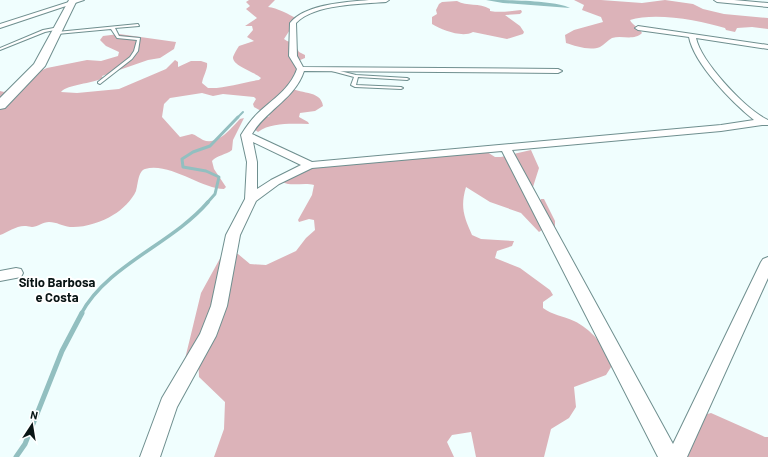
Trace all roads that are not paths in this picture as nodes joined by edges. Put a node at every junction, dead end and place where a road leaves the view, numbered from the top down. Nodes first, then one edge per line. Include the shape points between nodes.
1 (386, 0) edge
2 (717, 0) edge
3 (75, 1) edge
4 (768, 4) edge
5 (138, 25) dead end
6 (0, 26) edge
7 (112, 27) junction
8 (638, 28) dead end
9 (58, 30) junction
10 (692, 37) junction
11 (768, 47) edge
12 (0, 49) edge
13 (329, 68) junction
14 (301, 69) junction
15 (558, 71) dead end
16 (356, 76) junction
17 (407, 79) dead end
18 (100, 83) dead end
19 (401, 88) dead end
20 (0, 105) edge
21 (764, 122) edge
22 (246, 135) junction
23 (505, 147) junction
24 (310, 165) junction
25 (251, 199) junction
26 (768, 262) edge
27 (16, 273) dead end
28 (0, 276) edge
29 (150, 457) edge
30 (669, 457) edge
31 (677, 457) edge

1 - 14 street via 343,4 298,17 293,23 293,56
2 - 4 street
3 - 6 street
3 - 9 main road
5 - 7 lane
7 - 9 lane
7 - 18 lane via 118,37 140,39 136,51 130,58
8 - 10 street
9 - 12 lane via 44,31
9 - 20 main road via 39,66
10 - 11 street
10 - 21 street via 696,51 713,74
13 - 14 street
13 - 15 street
13 - 16 lane
14 - 22 street via 300,76 280,100 254,122
16 - 17 lane
16 - 19 lane via 353,85 355,86
21 - 23 street
22 - 24 street
22 - 25 street via 252,162
23 - 24 street
23 - 30 street
24 - 25 street via 275,182
25 - 29 street via 233,236 214,321 169,404
26 - 31 street
27 - 28 street

